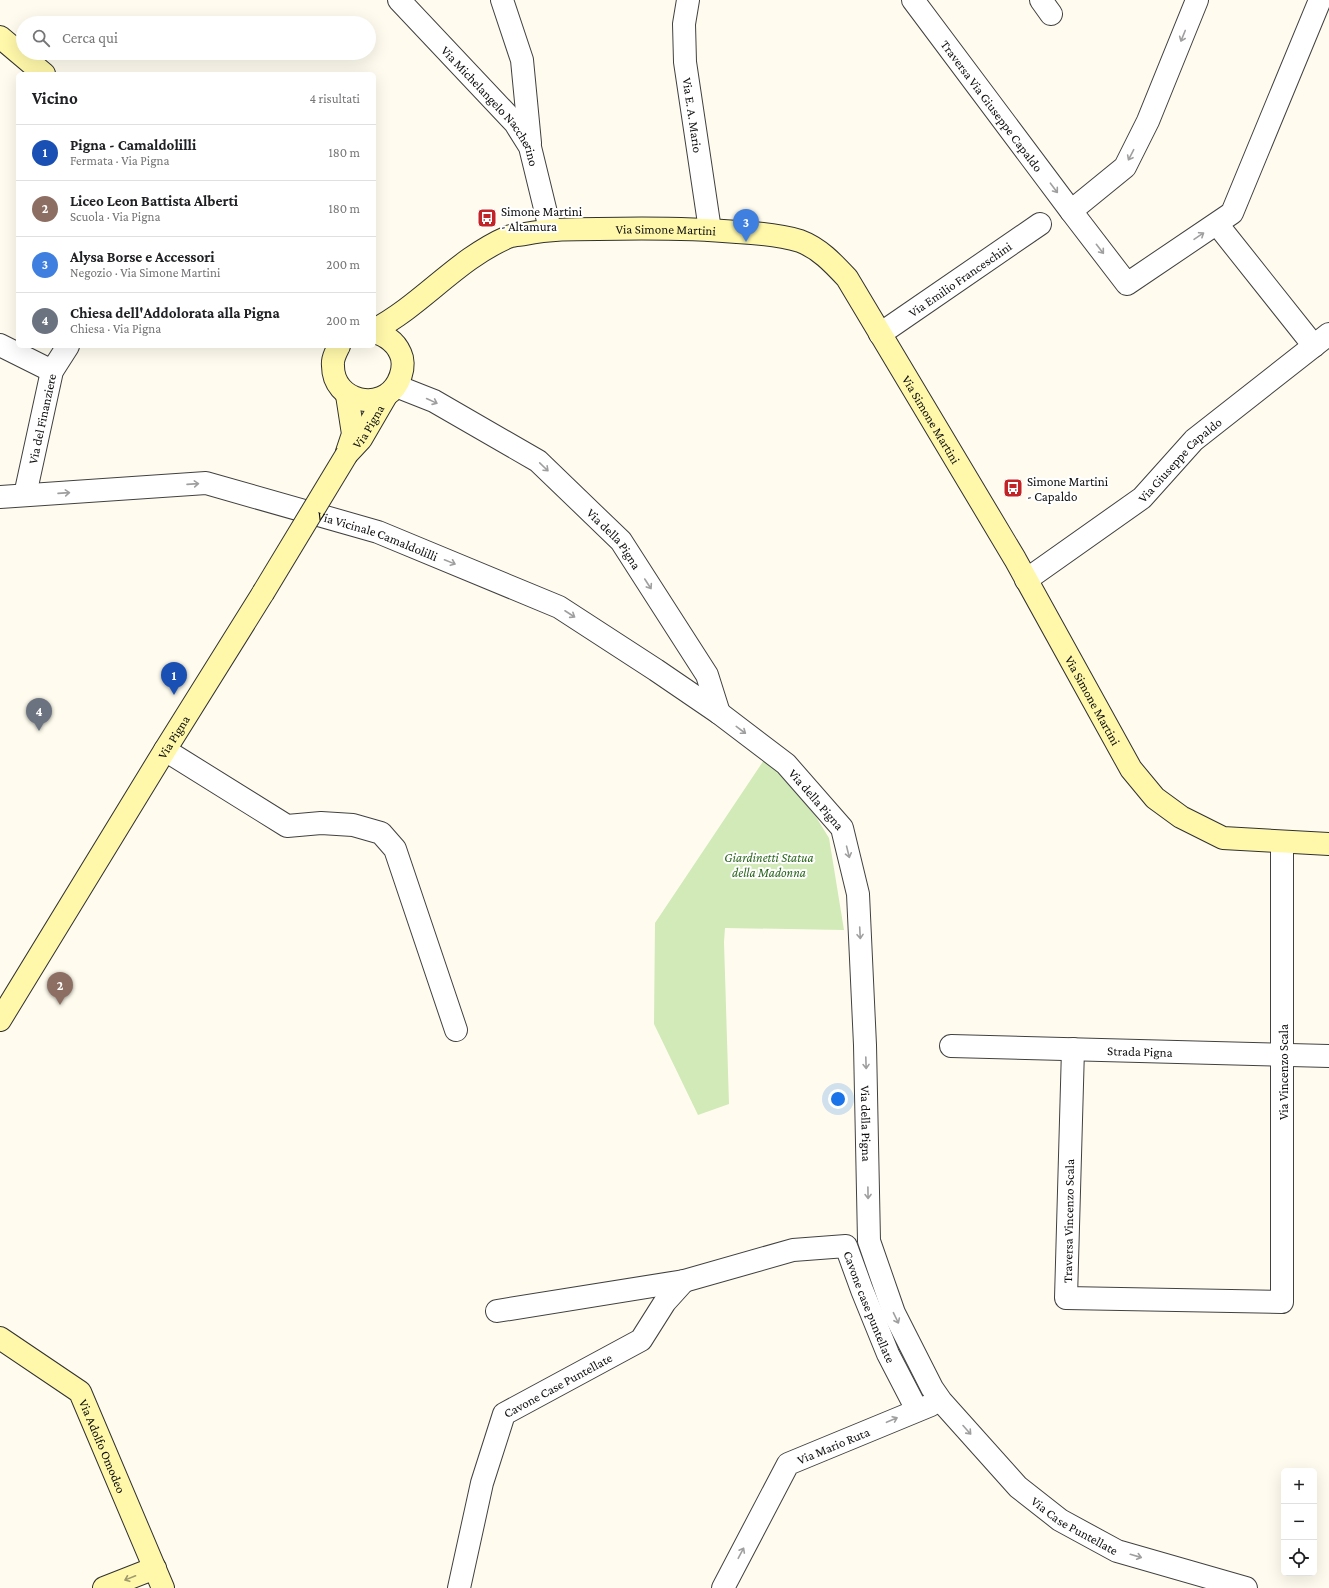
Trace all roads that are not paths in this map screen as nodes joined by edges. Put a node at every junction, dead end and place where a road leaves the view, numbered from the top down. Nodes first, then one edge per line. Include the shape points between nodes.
1 (399, 0) edge
2 (502, 0) edge
3 (688, 0) edge
4 (913, 0) edge
5 (1197, 0) edge
6 (1320, 0) edge
7 (0, 37) edge
8 (16, 50) edge
9 (27, 60) edge
10 (42, 72) edge
11 (530, 146) junction
12 (1071, 211) junction
13 (1040, 224) dead end
14 (1217, 224) junction
15 (550, 229) junction
16 (710, 230) junction
17 (421, 299) junction
18 (376, 330) edge
19 (376, 332) edge
20 (880, 334) junction
21 (1321, 340) edge
22 (0, 345) edge
23 (67, 348) edge
24 (323, 348) edge
25 (400, 352) junction
26 (336, 356) edge
27 (52, 371) junction
28 (391, 391) junction
29 (347, 395) junction
30 (347, 454) junction
31 (25, 495) junction
32 (0, 498) edge
33 (1026, 580) junction
34 (719, 713) junction
35 (165, 750) junction
36 (1282, 842) junction
37 (1329, 844) edge
38 (0, 1020) edge
39 (456, 1030) dead end
40 (951, 1046) dead end
41 (1073, 1049) junction
42 (1283, 1054) junction
43 (1329, 1056) edge
44 (684, 1281) junction
45 (1282, 1302) joint
46 (497, 1311) dead end
47 (0, 1338) edge
48 (941, 1401) junction
49 (917, 1410) junction
50 (155, 1568) junction
51 (104, 1588) edge
52 (163, 1588) edge
53 (459, 1588) edge
54 (723, 1588) edge
55 (1246, 1588) edge

1 - 11 street, Via Michelangelo Naccherino via 515,122
2 - 11 street via 522,60
3 - 16 street, Via E. A. Mario via 684,24 685,62
4 -> 12 street, Traversa Via Giuseppe Capaldo
5 -> 12 street via 1148,121 1125,167
6 - 14 street via 1232,213
7 - 8 main road
9 - 10 main road
11 - 15 street, Via Michelangelo Naccherino
12 -> 14 street, Traversa Via Giuseppe Capaldo via 1127,284
13 - 20 street, Via Emilio Franceschini
14 - 21 street
15 - 16 main road, Via Simone Martini
15 - 17 main road, Via Simone Martini via 509,236 477,253
16 - 20 main road, Via Simone Martini via 761,234 799,241 815,248 847,278
17 - 18 main road, Via Simone Martini
17 - 25 main road, Via Simone Martini via 406,330
19 - 25 main road via 393,342
20 - 33 main road, Via Simone Martini
21 - 33 street, Via Giuseppe Capaldo via 1194,440 1142,498
22 - 27 street
23 - 27 street, Via del Finanziere
24 - 26 main road
25 - 28 main road, Via Pigna via 403,363 402,376
26 - 29 main road via 334,378
27 - 31 street, Via del Finanziere
28 - 29 main road via 379,400 368,401 357,400
28 - 30 main road, Via Pigna via 361,439
28 -> 34 street, Via della Pigna via 434,400 538,461 621,541 707,675
29 - 30 main road, Via Pigna via 353,434
30 - 35 main road, Via Pigna, bridge
31 - 32 street, Via Vicinale Camaldolilli
31 -> 34 street, Via Vicinale Camaldolilli via 206,483 378,532 559,607
33 - 36 main road, Via Simone Martini via 1131,769 1155,798 1181,817 1223,838
34 -> 48 street, Via della Pigna via 786,764 842,828 858,894 865,1045 869,1241 894,1313
35 - 38 main road, Via Pigna
35 - 39 street via 288,826 321,823 353,825 381,833 395,849
36 - 37 main road, Via Simone Martini
36 - 42 street, Via Vincenzo Scala
40 - 41 street, Strada Pigna
41 - 42 street, Strada Pigna
41 - 45 street, Traversa Vincenzo Scala via 1066,1298
42 - 43 street, Strada Pigna
42 - 45 street, Via Vincenzo Scala
44 - 46 street
44 - 49 street, Cavone case puntellate via 793,1250 846,1246 888,1354
44 - 53 street, Cavone Case Puntellate via 665,1302 641,1340 504,1414 482,1483
47 - 50 main road, Via Adolfo Omodeo via 80,1392
48 - 49 street, Via Mario Ruta
48 -> 55 street, Via Case Puntellate via 1018,1488 1060,1520 1117,1551
54 -> 49 street, Via Mario Ruta via 788,1464
50 -> 51 main road
50 - 52 main road, Via Adolfo Omodeo

